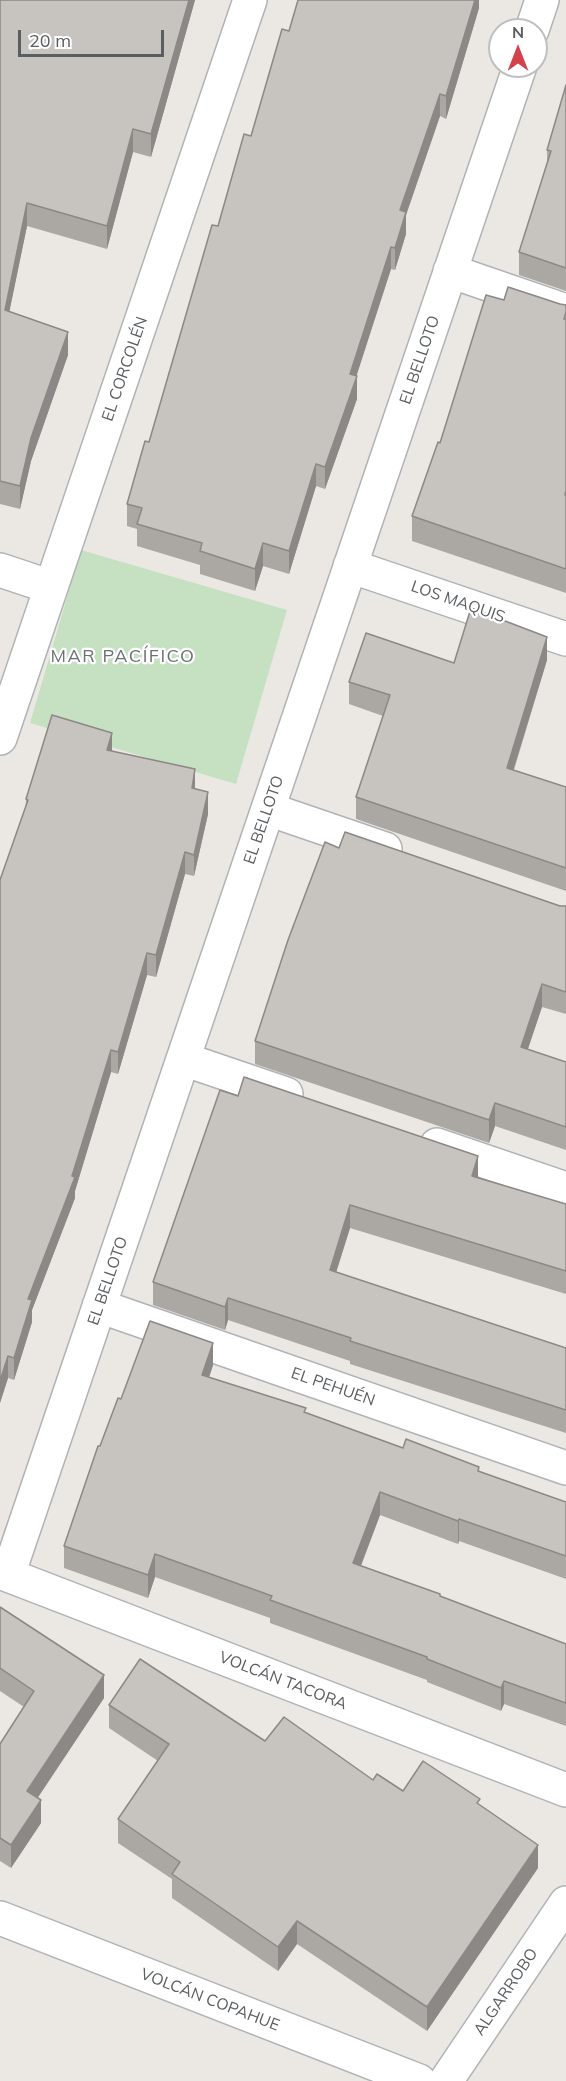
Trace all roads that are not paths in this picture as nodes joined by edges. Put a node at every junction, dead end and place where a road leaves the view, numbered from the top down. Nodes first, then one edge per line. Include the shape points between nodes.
1 (250, 0) edge
2 (542, 0) edge
3 (536, 18) edge
4 (516, 78) edge
5 (450, 271) junction
6 (566, 311) edge
7 (350, 566) junction
8 (0, 570) edge
9 (51, 587) junction
10 (566, 639) edge
11 (0, 738) edge
12 (268, 809) junction
13 (411, 858) edge
14 (183, 1059) junction
15 (318, 1105) edge
16 (408, 1136) edge
17 (566, 1189) edge
18 (99, 1306) junction
19 (566, 1468) edge
20 (4, 1573) edge
21 (566, 1790) edge
22 (566, 1903) edge
23 (0, 1918) edge
24 (419, 2081) edge
25 (446, 2081) edge

1 - 9 street, EL CORCOLÉN
2 - 3 street
4 - 5 street, EL BELLOTO
5 - 6 street
5 - 7 street, EL BELLOTO
7 - 10 street, LOS MAQUIS
7 - 12 street, EL BELLOTO
8 - 9 street
9 - 11 street, EL CORCOLÉN
12 - 13 street
12 - 14 street, EL BELLOTO
14 - 15 street
14 - 18 street, EL BELLOTO
16 - 17 street
18 - 19 street, EL PEHUÉN
18 - 20 street, EL BELLOTO
20 - 21 street, VOLCÁN TACORA
22 - 25 street, ALGARROBO
23 - 24 street, VOLCÁN COPAHUE

